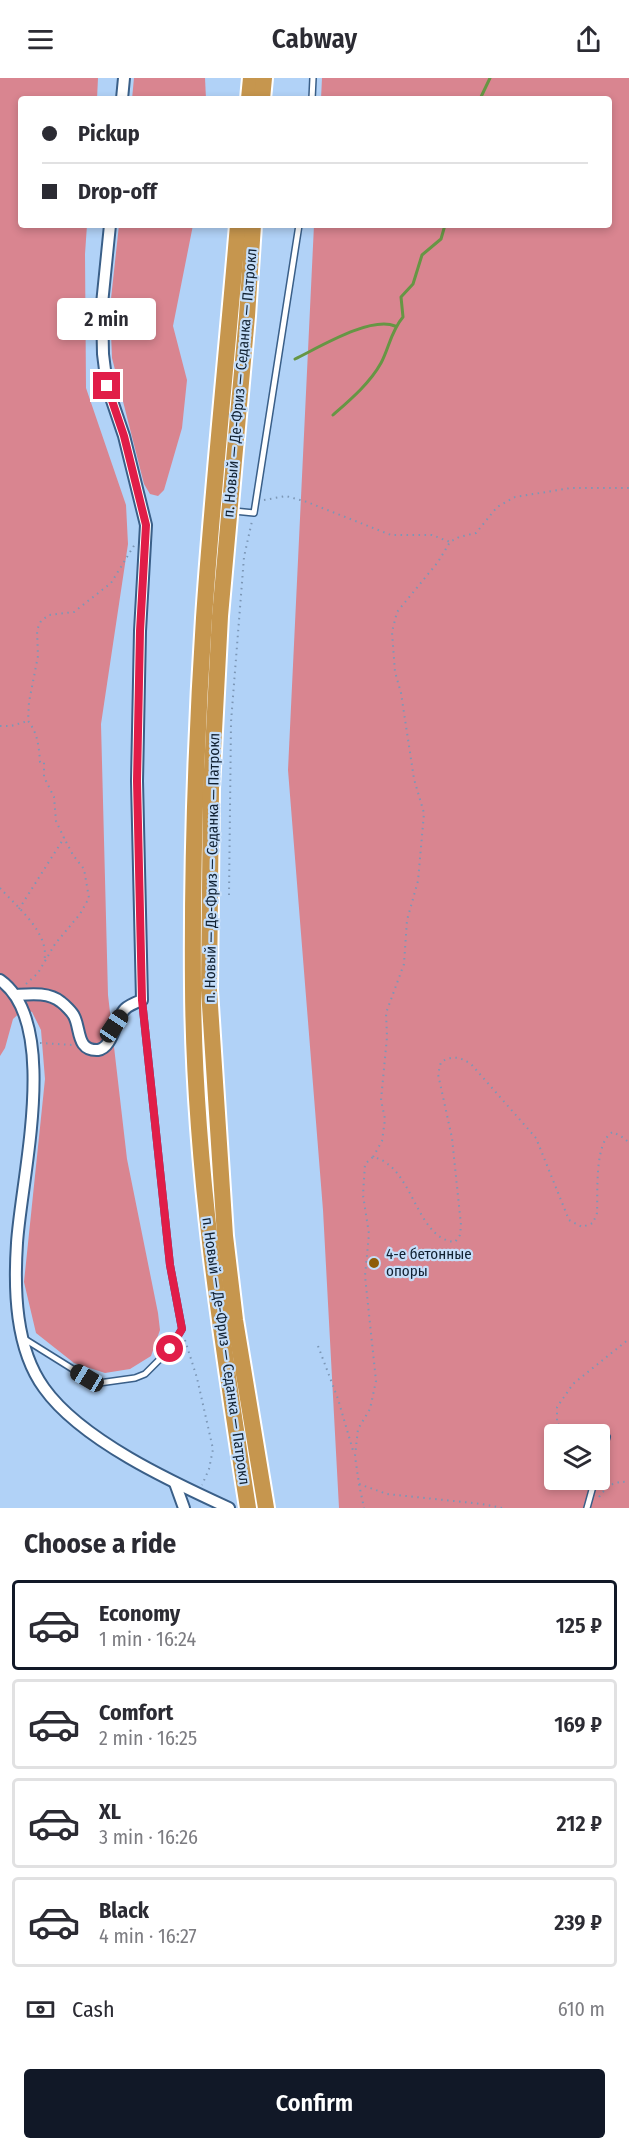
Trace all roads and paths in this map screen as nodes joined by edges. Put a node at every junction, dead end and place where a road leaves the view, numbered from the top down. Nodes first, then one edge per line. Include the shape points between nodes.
1 (124, 78) edge
2 (251, 78) edge
3 (264, 78) edge
4 (313, 78) edge
5 (122, 96) edge
6 (249, 96) edge
7 (262, 96) edge
8 (312, 96) edge
9 (110, 228) edge
10 (238, 228) edge
11 (253, 228) edge
12 (299, 228) edge
13 (629, 488) edge
14 (256, 502) junction
15 (234, 511) dead end
16 (254, 513) junction
17 (146, 525) junction
18 (450, 542) junction
19 (28, 721) junction
20 (0, 726) edge
21 (64, 838) junction
22 (0, 888) edge
23 (229, 895) dead end
24 (19, 909) junction
25 (43, 966) junction
26 (0, 980) edge
27 (16, 995) junction
28 (142, 1000) junction
29 (31, 1043) junction
30 (84, 1047) junction
31 (629, 1143) edge
32 (373, 1157) junction
33 (182, 1329) junction
34 (23, 1338) junction
35 (628, 1341) edge
36 (318, 1346) dead end
37 (557, 1424) edge
38 (355, 1456) junction
39 (629, 1482) edge
40 (175, 1484) junction
41 (359, 1484) junction
42 (592, 1490) edge
43 (199, 1494) junction
44 (596, 1501) dead end
45 (224, 1506) edge
46 (184, 1508) edge
47 (248, 1508) edge
48 (266, 1508) edge
49 (364, 1508) edge
50 (502, 1508) edge
51 (587, 1508) edge

1 - 5 street
2 - 6 highway
3 - 7 highway
4 - 8 lane
9 - 17 street via 102,304 107,386
10 - 47 highway, п. Новый — Де-Фриз — Седанка — Патрокл via 204,617 195,789 193,990 208,1233
11 - 48 highway, п. Новый — Де-Фриз — Седанка — Патрокл via 220,616 211,789 209,990 225,1236
12 - 14 lane
13 - 18 path via 571,488 515,497 497,507 476,533
14 - 16 lane
14 - 18 path via 286,496 391,536 432,535
15 - 16 lane
16 - 23 path via 244,557 231,722
17 - 19 path via 111,583 74,612 49,615 41,621
17 - 28 street via 137,781
18 - 32 path via 397,612 392,632 395,672 424,813 404,964 386,1013 381,1100 385,1119 382,1141
19 - 20 path
19 - 21 path via 36,737 40,762 44,762 44,777 54,797 56,821
21 - 24 path
21 - 25 path via 84,869 89,898
22 - 24 path
24 - 25 path via 45,944
25 - 27 path
26 - 27 street
27 - 29 street
27 - 30 street via 42,994 60,1001 74,1016
28 - 30 street via 125,1009 104,1048
28 - 33 lane via 170,1265
29 - 30 path
29 - 34 street via 33,1106 17,1243 17,1291
31 - 32 path via 613,1132 600,1148 597,1213 593,1224 582,1227 569,1220 536,1138 471,1064 449,1057 441,1062 438,1074 452,1138 461,1225 455,1242 445,1241 435,1233 395,1169 383,1159
32 - 38 path via 365,1164 363,1195 369,1234 365,1276 376,1382 370,1409 358,1430
33 - 34 lane via 170,1349 146,1374 99,1383
33 - 43 path via 213,1449
34 - 40 street via 35,1374 64,1412
35 - 37 path via 573,1384 556,1410
36 - 38 path
38 - 41 path
39 - 44 path via 606,1487
40 - 43 street
40 - 46 street
41 - 49 path
41 - 50 path via 387,1494
42 - 51 lane
43 - 45 street

